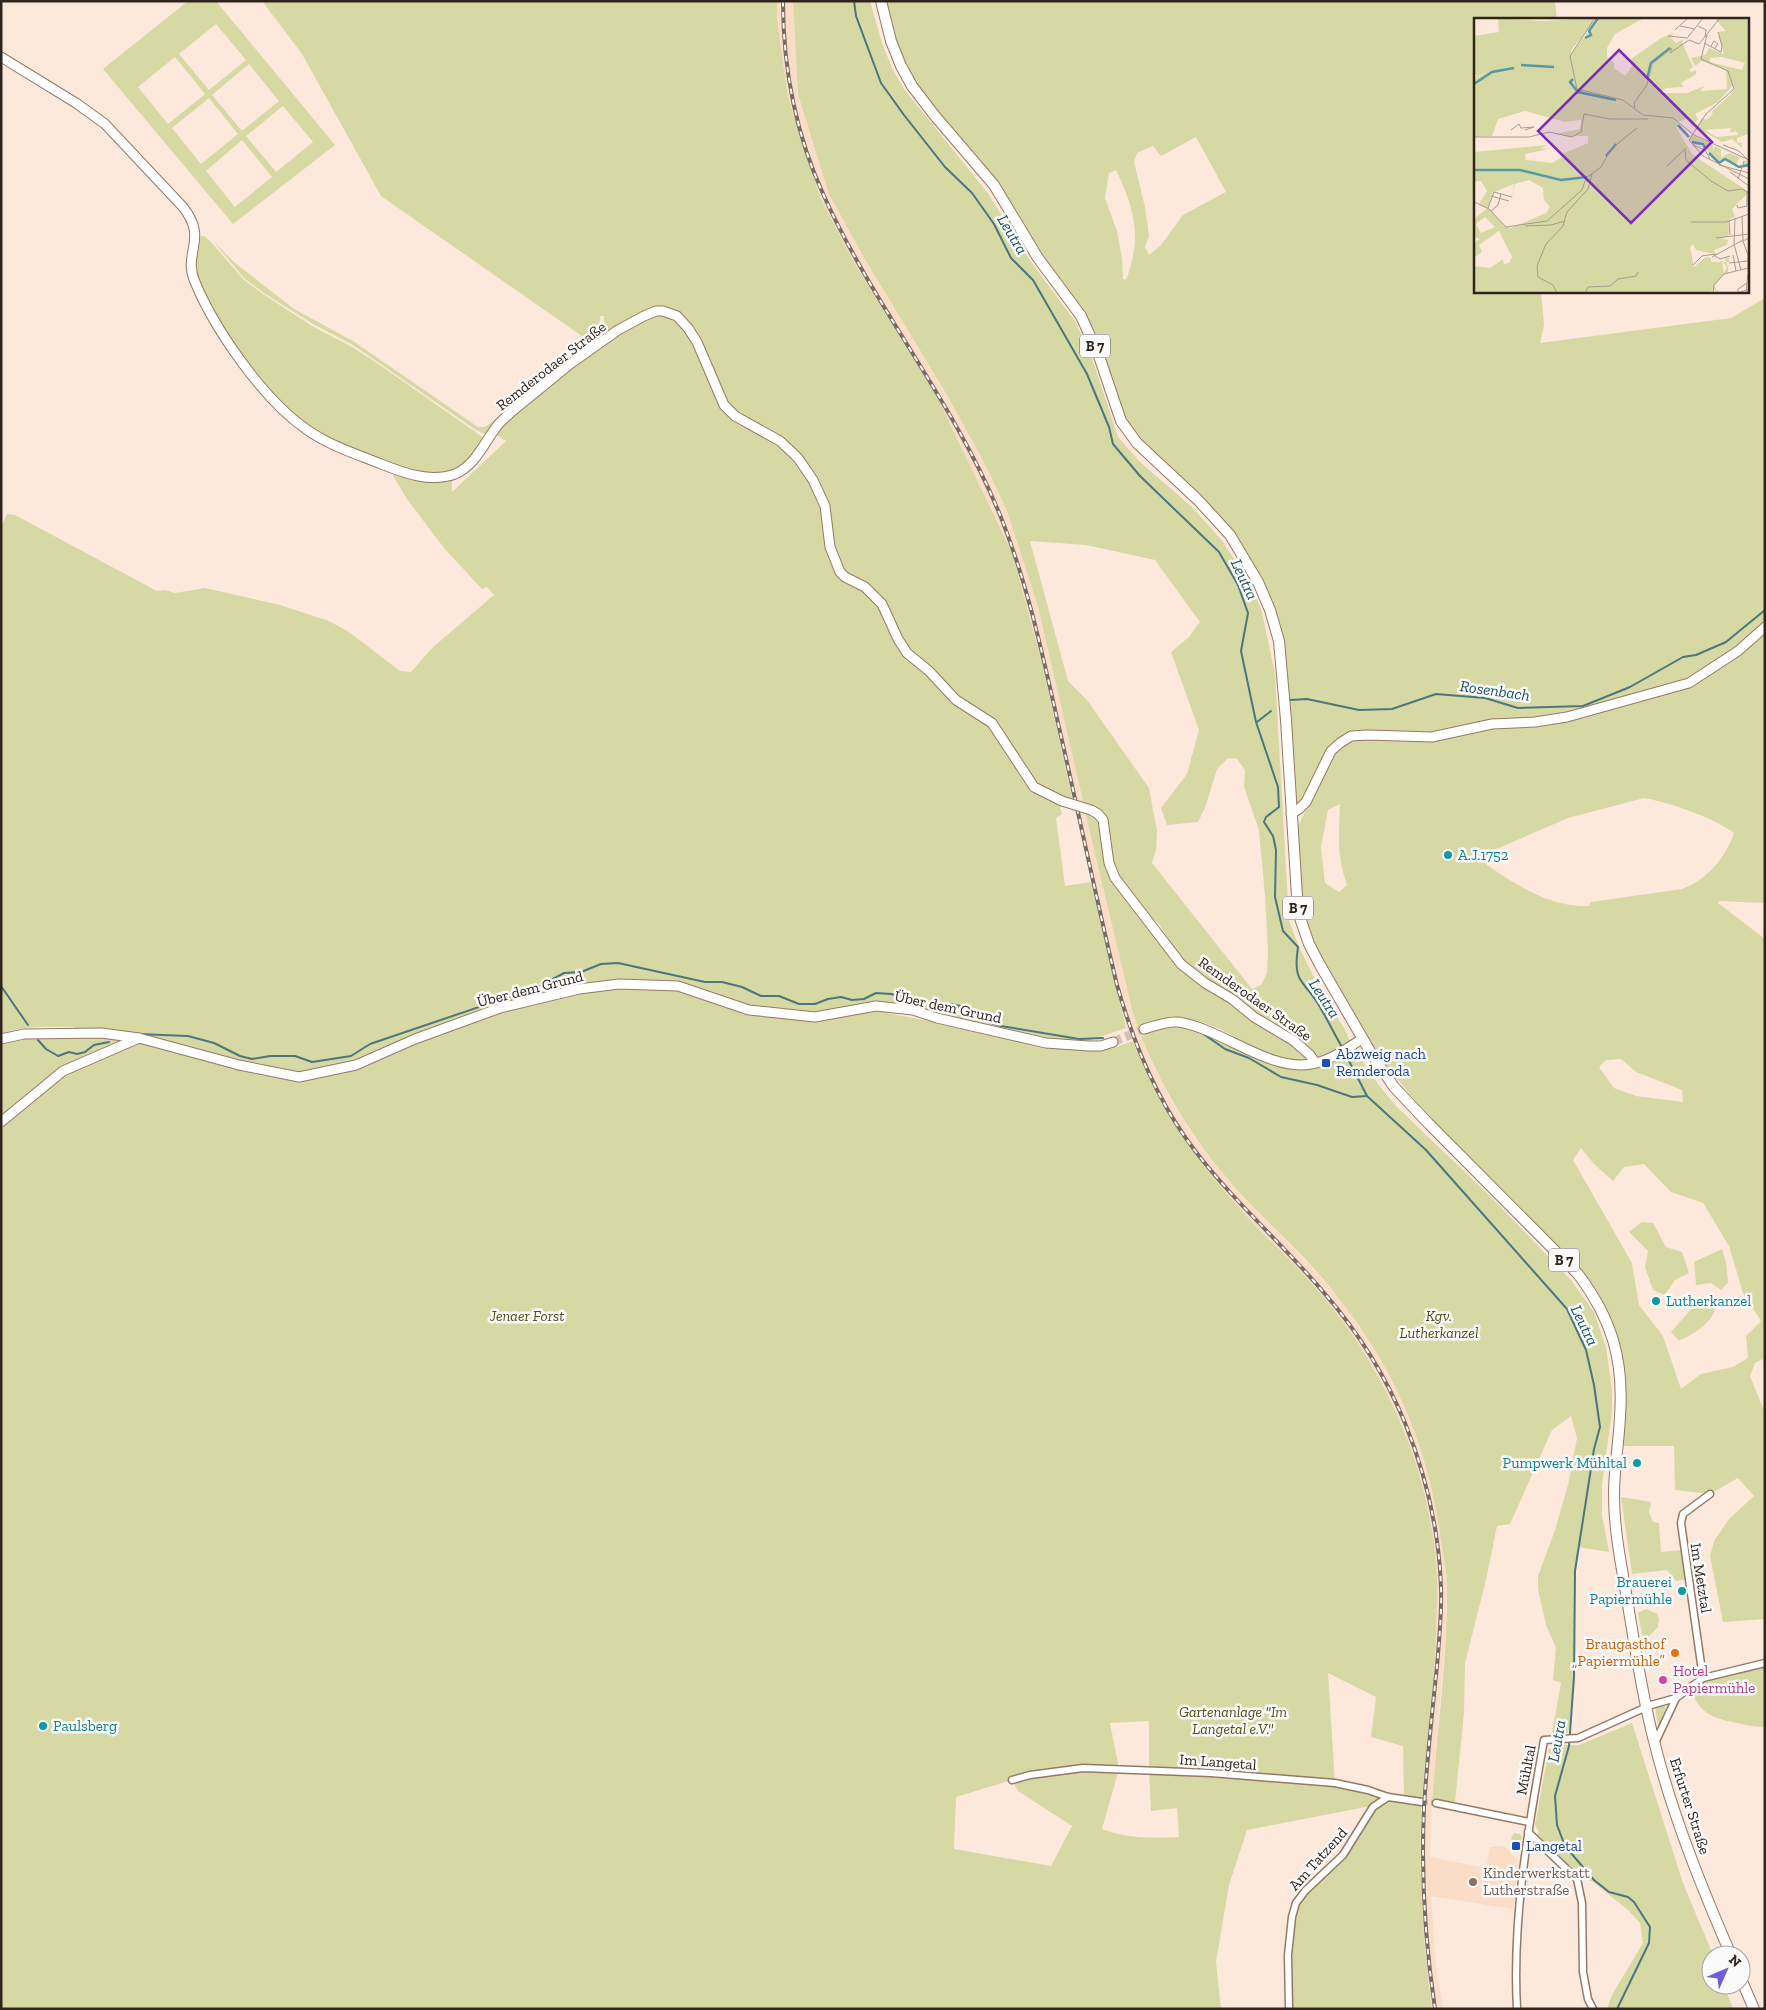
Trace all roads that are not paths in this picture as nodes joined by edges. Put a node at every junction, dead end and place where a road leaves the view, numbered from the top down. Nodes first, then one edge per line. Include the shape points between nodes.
1 (881, 1) edge
2 (1, 57) edge
3 (1765, 627) edge
4 (1292, 814) junction
5 (1144, 1029) tunnel mouth
6 (139, 1038) junction
7 (1, 1039) edge
8 (1362, 1039) junction
9 (1113, 1042) tunnel mouth
10 (1315, 1063) junction
11 (1, 1122) edge
12 (1710, 1494) dead end
13 (1765, 1663) edge
14 (1703, 1678) junction
15 (1676, 1698) junction
16 (1646, 1707) junction
17 (1654, 1744) junction
18 (1012, 1780) dead end
19 (1388, 1797) junction
20 (1422, 1802) tunnel mouth
21 (1436, 1803) tunnel mouth
22 (1529, 1822) junction
23 (1528, 1832) junction
24 (1727, 1945) edge
25 (1748, 1995) edge
26 (1288, 2009) edge
27 (1517, 2009) edge
28 (1593, 2009) edge
29 (1754, 2009) edge

1 - 4 main road, B 7 via 891,41 912,86 994,185 1038,258 1081,316 1121,421 1149,455 1230,535 1258,582 1279,641
2 - 10 street, Remderodaer Straße, bridge via 105,124 191,217 196,229 191,260 194,282 240,360 289,415 320,438 391,468 432,478 462,470 474,460 510,413 593,347 651,313 663,311 677,316 697,342 724,405 735,416 785,445 798,458 825,506 830,547 840,572 865,587 882,604 907,653 956,700 992,723 1034,787 1098,814 1115,878 1176,958 1254,1017 1294,1041
3 - 4 street via 1738,651 1689,683 1567,717 1492,724 1432,737 1351,736 1331,751 1306,802
4 - 8 main road, B 7 via 1296,898 1303,929
5 - 10 street via 1176,1022 1221,1036 1280,1063
6 - 7 street, Über dem Grund via 101,1033 24,1034
6 - 9 street, Über dem Grund via 299,1078 356,1065 500,1008 579,988 619,984 678,986 749,1010 815,1017 876,1006 913,1010 1046,1043 1101,1046
6 - 11 street via 63,1071
8 - 10 street
8 - 16 main road, Erfurter Straße / B 7 via 1381,1070 1408,1102 1560,1255 1592,1293 1609,1325 1621,1392 1614,1504
12 - 14 street, Im Metztal via 1683,1514 1681,1523
13 - 14 street
14 - 15 street
15 - 16 street, Mühltal
15 - 17 street
16 - 17 main road, Erfurter Straße
16 - 22 street, Mühltal via 1578,1738 1544,1740
17 - 24 main road, Erfurter Straße via 1680,1828
18 - 19 street, Im Langetal via 1030,1774 1083,1768 1149,1770 1335,1783
19 - 20 street, Im Langetal
19 - 26 street, Am Tatzend via 1373,1807 1343,1855 1296,1903 1288,1955
21 - 22 street
22 - 23 street
23 - 27 street via 1519,1907 1515,1976
23 - 28 street via 1577,1879 1582,1903 1583,1972
25 - 29 main road

